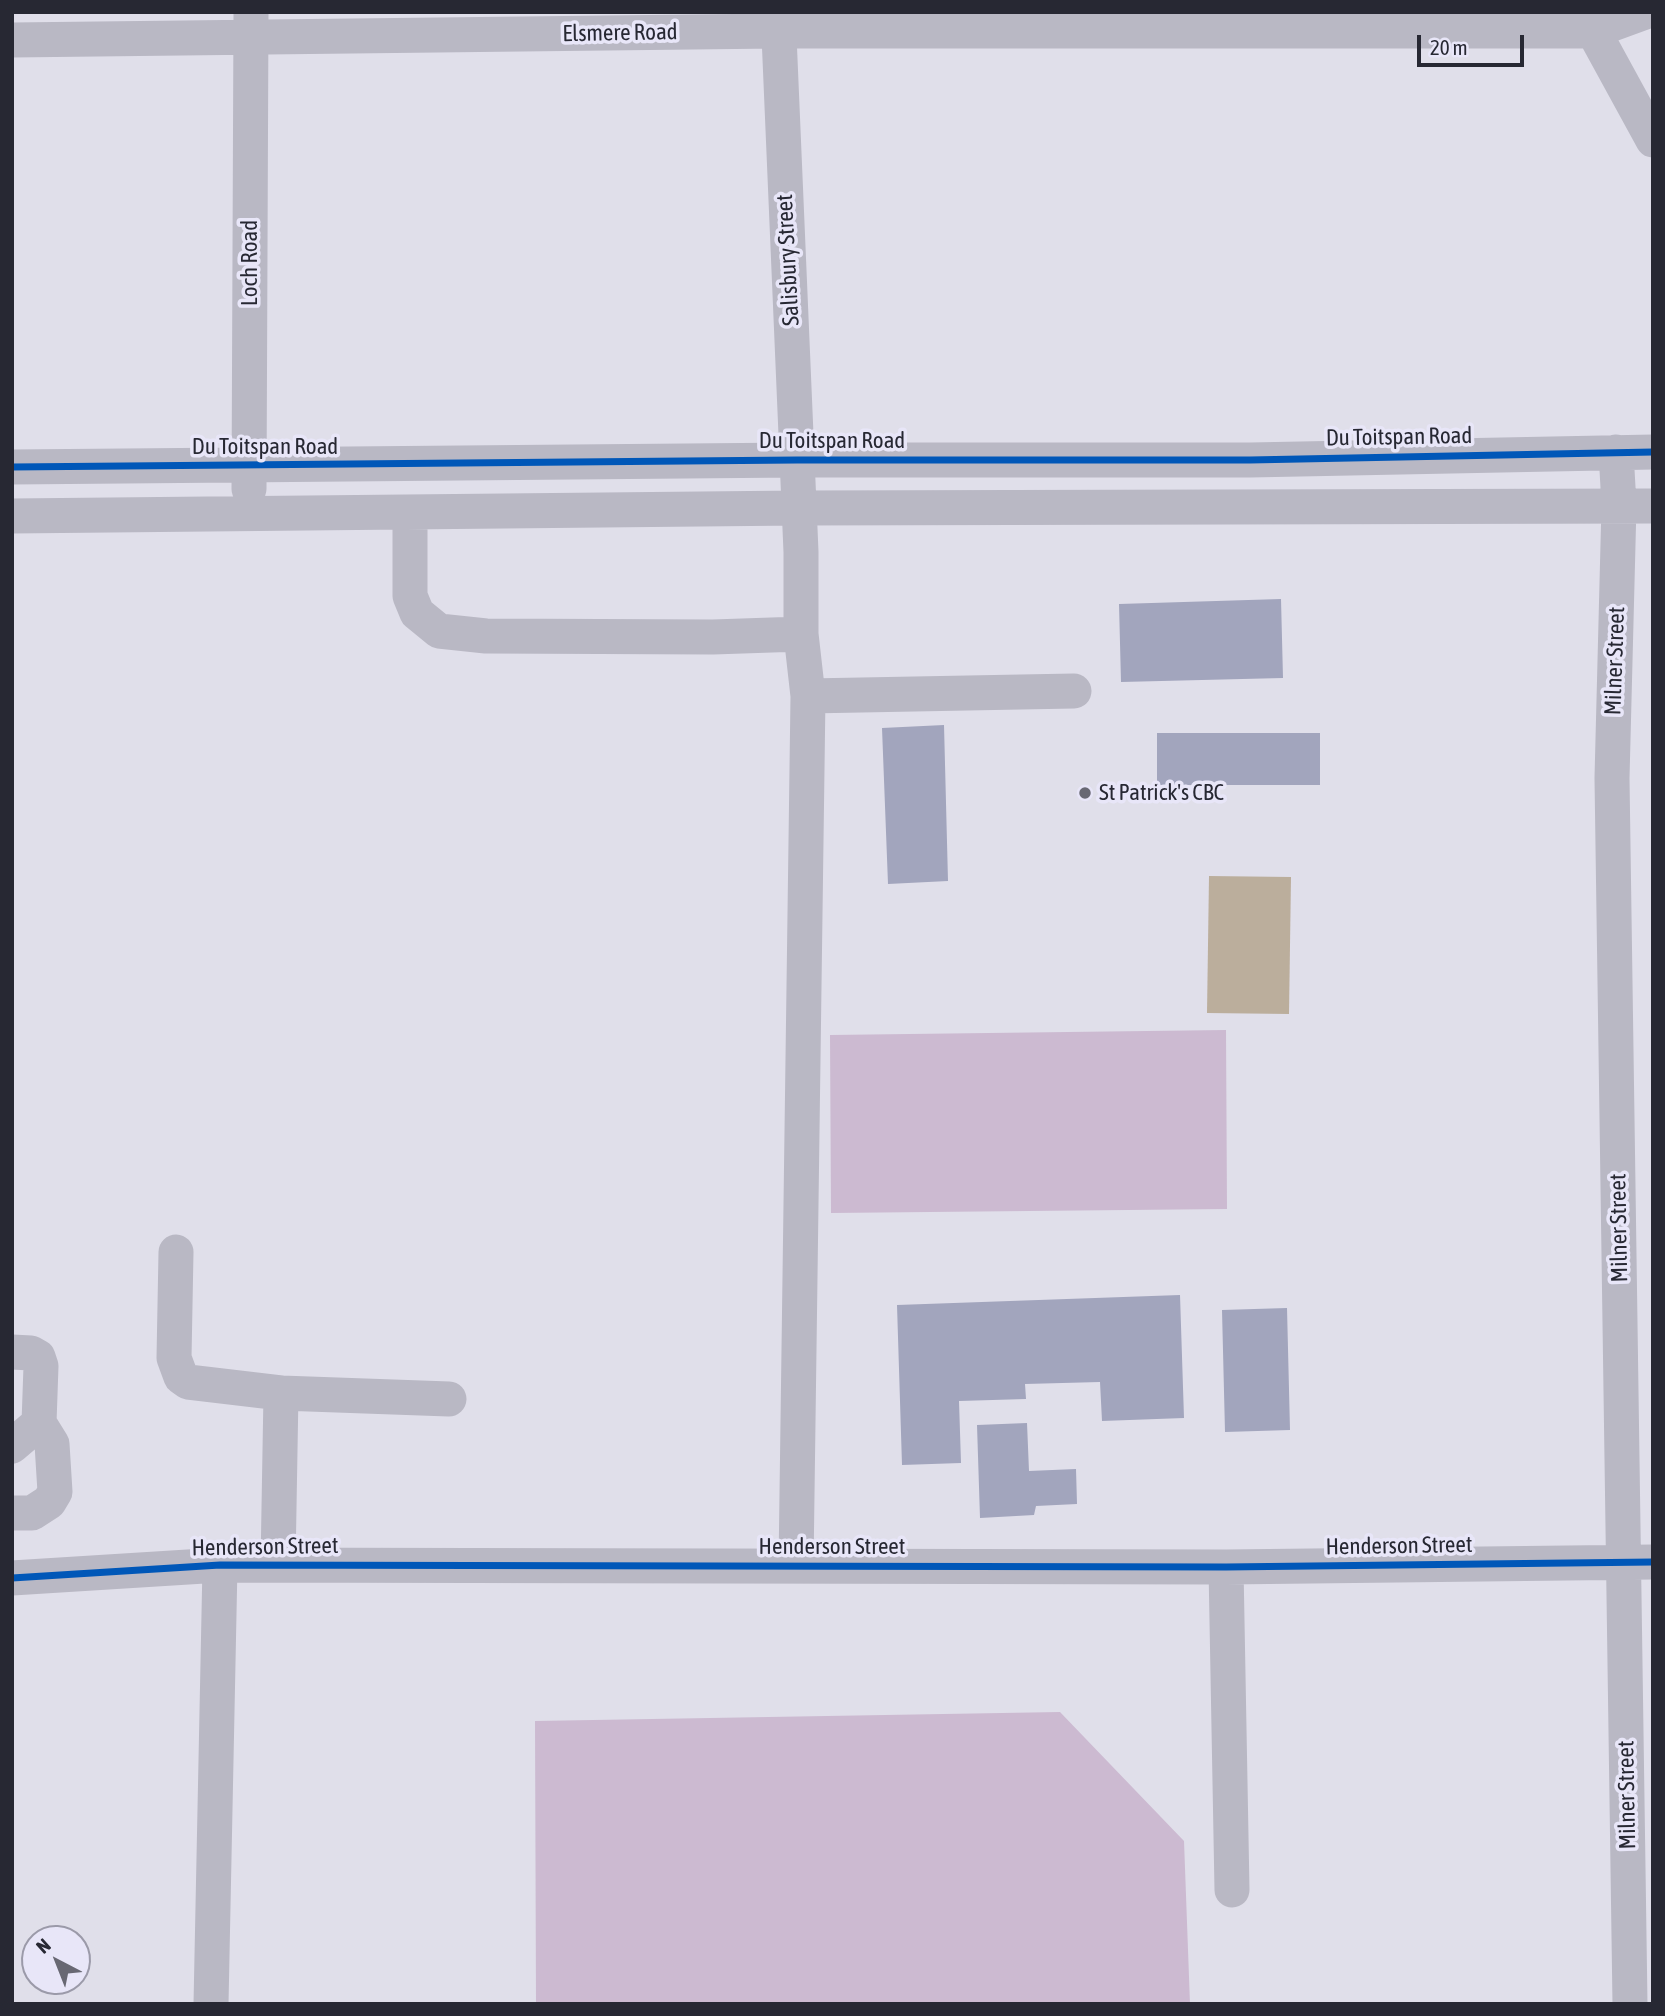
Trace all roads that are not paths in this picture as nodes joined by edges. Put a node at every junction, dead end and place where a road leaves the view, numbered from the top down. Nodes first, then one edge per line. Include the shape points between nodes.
1 (1645, 12) edge
2 (777, 21) edge
3 (1588, 21) edge
4 (251, 25) edge
5 (12, 40) edge
6 (1653, 140) edge
7 (1616, 452) junction
8 (1653, 452) edge
9 (797, 460) junction
10 (12, 467) edge
11 (250, 467) junction
12 (1636, 506) edge
13 (799, 508) junction
14 (410, 512) junction
15 (247, 514) junction
16 (12, 516) edge
17 (801, 634) junction
18 (1074, 691) dead end
19 (808, 696) junction
20 (176, 1252) dead end
21 (12, 1352) edge
22 (281, 1393) junction
23 (449, 1399) dead end
24 (39, 1423) junction
25 (12, 1446) edge
26 (12, 1513) edge
27 (1639, 1562) edge
28 (220, 1565) junction
29 (278, 1565) junction
30 (796, 1566) junction
31 (1226, 1567) junction
32 (12, 1578) edge
33 (1232, 1890) dead end
34 (211, 2004) edge
35 (1630, 2004) edge

1 - 3 street, Elsmere Road
2 - 3 street, Elsmere Road
2 - 4 street, Elsmere Road
2 - 9 street, Salisbury Street
3 - 6 street
4 - 5 street, Elsmere Road
4 - 11 street, Loch Road
7 - 8 street, Du Toitspan Road
7 - 9 street, Du Toitspan Road via 1250,460
7 - 12 street, Milner Street
9 - 11 street, Du Toitspan Road
9 - 13 street, Salisbury Street
10 - 11 street, Du Toitspan Road
11 - 15 street, Loch Road
12 - 13 street
12 - 27 street, Milner Street via 1612,778
13 - 14 street
13 - 17 street, Salisbury Street
14 - 15 street
14 - 17 street via 410,596 417,613 439,631 486,636
15 - 16 street
17 - 19 street, Salisbury Street
18 - 19 street
19 - 30 street, Salisbury Street
20 - 22 street via 174,1358 181,1377 188,1382
21 - 24 street via 38,1357
22 - 23 street
22 - 29 street
24 - 25 street
24 - 26 street via 52,1444 55,1492 32,1513
27 - 31 street, Henderson Street
27 - 35 street, Milner Street
28 - 29 street, Henderson Street
28 - 32 street, Henderson Street
28 - 34 street
29 - 30 street, Henderson Street
30 - 31 street, Henderson Street
31 - 33 street

